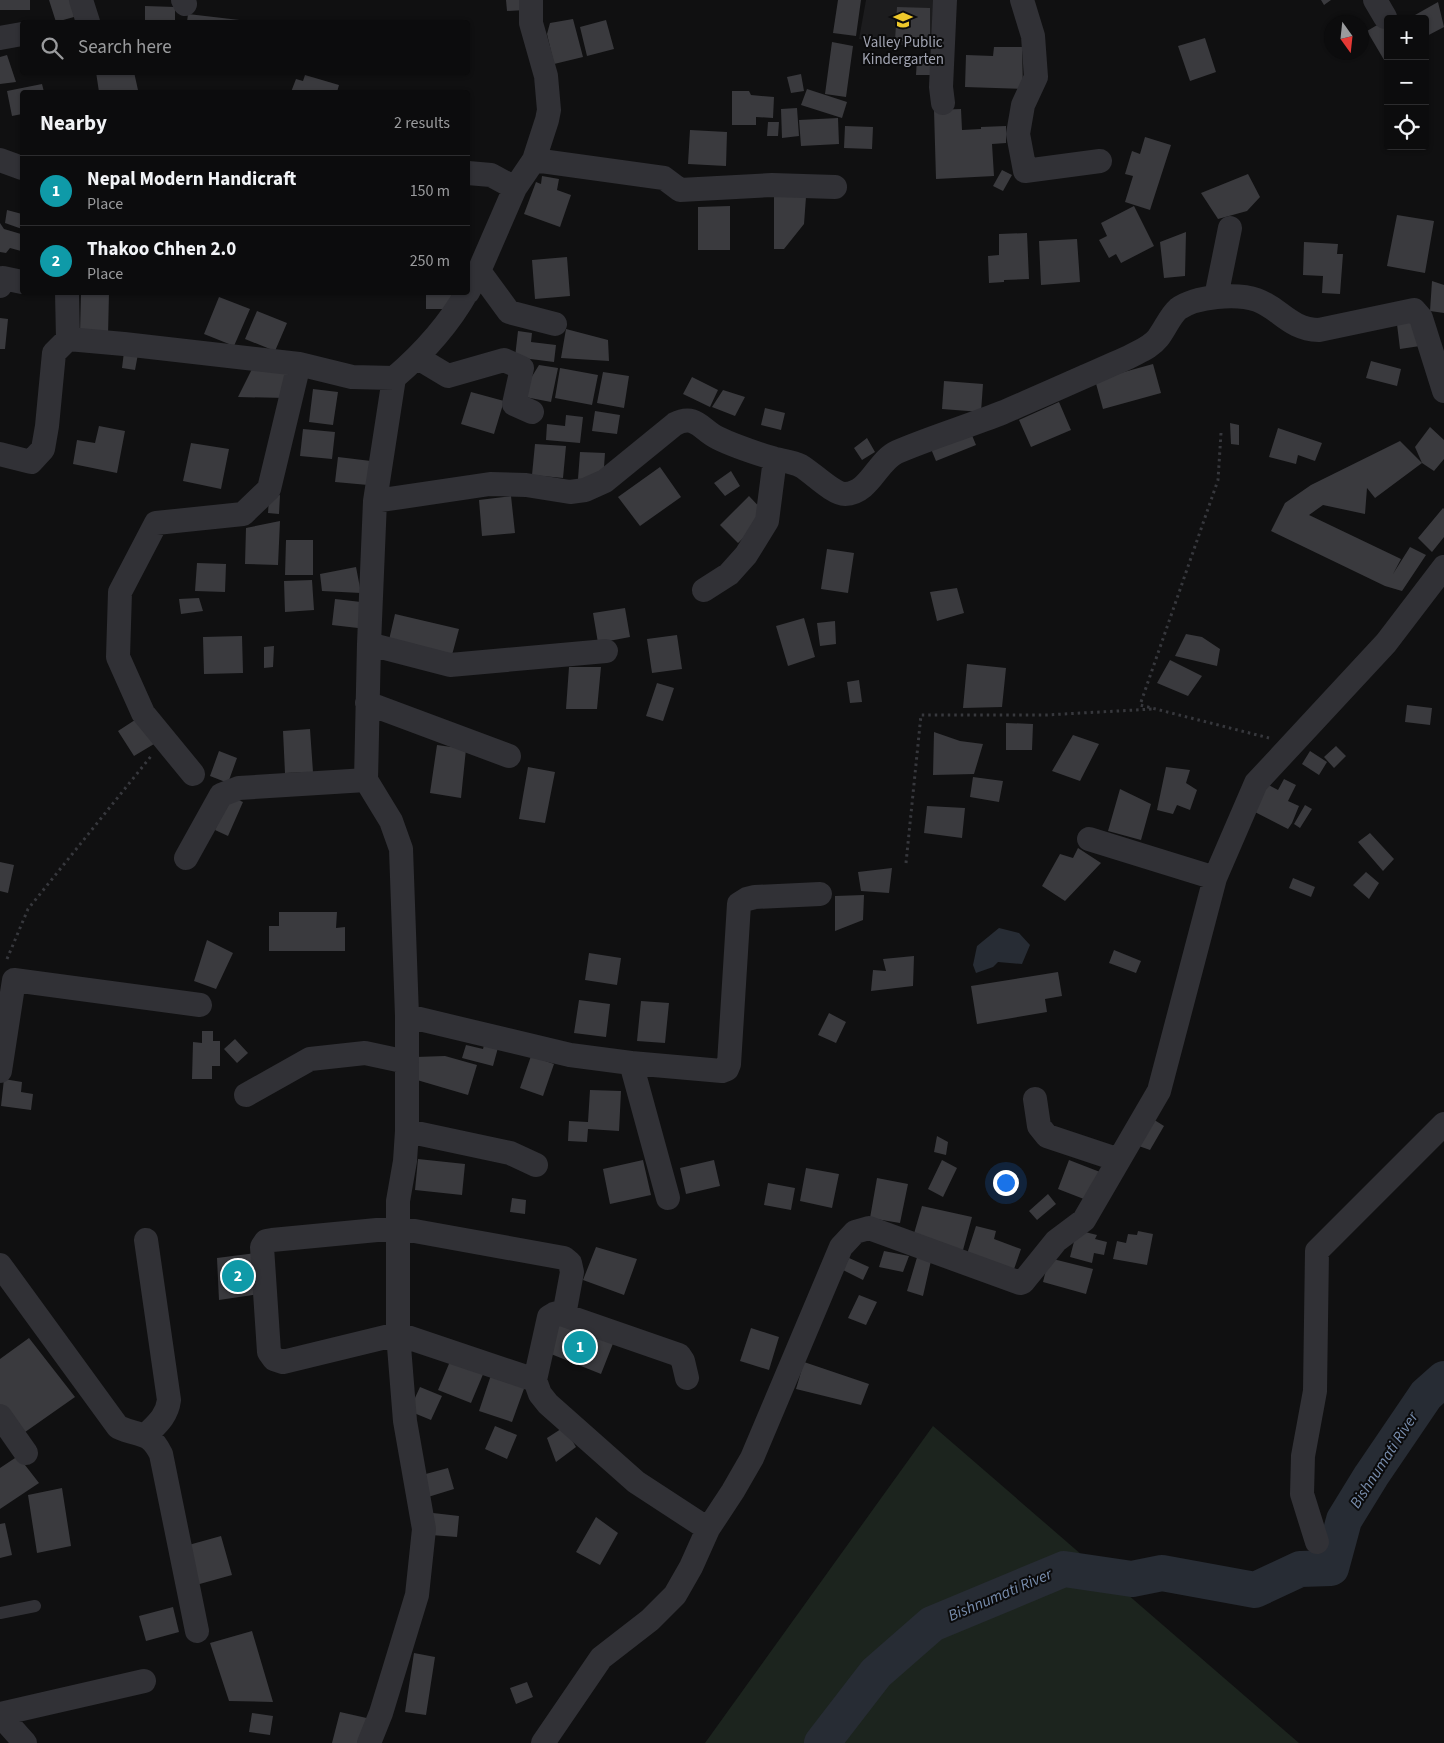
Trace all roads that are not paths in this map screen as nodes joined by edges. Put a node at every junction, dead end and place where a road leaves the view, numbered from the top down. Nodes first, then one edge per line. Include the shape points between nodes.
1 (81, 0) edge
2 (531, 0) edge
3 (946, 0) edge
4 (1022, 0) edge
5 (87, 20) edge
6 (20, 34) edge
7 (0, 38) edge
8 (943, 103) dead end
9 (0, 160) edge
10 (534, 160) junction
11 (1100, 161) dead end
12 (20, 167) edge
13 (470, 173) edge
14 (835, 187) dead end
15 (515, 188) junction
16 (1230, 228) dead end
17 (479, 271) junction
18 (20, 282) edge
19 (0, 286) edge
20 (470, 287) edge
21 (66, 295) edge
22 (465, 295) edge
23 (1216, 297) junction
24 (555, 324) dead end
25 (68, 339) junction
26 (418, 358) junction
27 (299, 364) junction
28 (394, 378) junction
29 (1444, 391) edge
30 (532, 412) dead end
31 (0, 454) edge
32 (775, 459) junction
33 (374, 501) junction
34 (1444, 567) edge
35 (704, 590) dead end
36 (368, 644) junction
37 (606, 651) dead end
38 (367, 703) junction
39 (510, 756) dead end
40 (193, 774) dead end
41 (366, 780) junction
42 (1089, 840) dead end
43 (186, 858) dead end
44 (1215, 878) junction
45 (820, 894) dead end
46 (6, 975) edge
47 (200, 1005) dead end
48 (407, 1016) junction
49 (407, 1062) junction
50 (631, 1063) junction
51 (0, 1071) edge
52 (246, 1096) dead end
53 (1034, 1099) dead end
54 (1444, 1124) edge
55 (407, 1131) junction
56 (1119, 1160) junction
57 (536, 1165) dead end
58 (668, 1198) dead end
59 (398, 1228) junction
60 (146, 1240) dead end
61 (0, 1265) edge
62 (564, 1315) junction
63 (398, 1334) junction
64 (688, 1378) dead end
65 (535, 1380) junction
66 (0, 1416) edge
67 (146, 1435) junction
68 (26, 1453) dead end
69 (708, 1529) junction
70 (1317, 1542) dead end
71 (35, 1606) dead end
72 (0, 1613) edge
73 (197, 1631) dead end
74 (144, 1681) dead end
75 (0, 1715) edge
76 (25, 1743) edge
77 (369, 1743) edge
78 (543, 1743) edge

1 - 5 street
2 - 10 street via 531,22 546,76 549,110
3 - 8 street
4 - 11 street via 1033,36 1036,77 1024,105 1018,134 1026,170
6 - 7 street
9 - 12 street
10 - 14 street via 664,178 680,190 772,185
10 - 15 street
13 - 15 street via 490,175
15 - 17 street
16 - 23 street
17 - 20 street
17 - 24 street via 509,312
18 - 19 street via 2,278
21 - 25 street
22 - 26 street via 455,313
23 - 29 street via 1259,301 1302,328 1312,330 1414,310 1421,318
23 - 32 street via 1177,310 1158,339 1130,357 895,454 856,492 844,494 833,490 799,465
25 - 27 street
25 - 31 street via 54,353 43,449 31,462
26 - 28 street
26 - 30 street via 448,376 504,360 522,368 514,404
27 - 28 street via 352,378
27 - 40 street via 269,489 243,514 156,523 120,592 118,657 143,712
28 - 33 street
32 - 33 street via 710,435 703,426 683,420 605,481 585,490 570,492 526,485 490,484
32 - 35 street via 767,521 729,574
33 - 36 street
34 - 44 street via 1386,643 1256,783
36 - 37 street via 450,665
36 - 38 street
38 - 39 street
38 - 41 street
41 - 43 street via 239,788 221,795
41 - 48 street via 391,821 401,850
42 - 44 street
44 - 56 street via 1159,1091
45 - 50 street via 755,897 739,904 727,1069
46 - 47 street
46 - 51 street
48 - 49 street
48 - 50 street via 570,1055
49 - 52 street via 365,1053 310,1059
49 - 55 street
50 - 58 street
53 - 56 street via 1039,1126 1048,1136
54 - 70 street via 1317,1251 1315,1391 1303,1456 1302,1494
55 - 57 street via 510,1154
55 - 59 street
56 - 69 street via 1084,1220 1056,1241 1020,1283 869,1228 855,1232 841,1247 752,1458
59 - 62 street via 564,1258 570,1263 572,1272
59 - 63 street
59 - 63 street via 272,1240 266,1241 262,1247 268,1352 274,1359 283,1362
60 - 67 street via 169,1400 163,1418
61 - 67 street via 118,1428
62 - 64 street via 679,1355
62 - 65 street via 549,1317
63 - 65 street
63 - 77 street via 405,1421 424,1530 417,1595
65 - 69 street via 548,1404 636,1482
66 - 68 street
67 - 73 street via 155,1442 161,1454
69 - 78 street via 675,1595 650,1620 602,1658
71 - 72 lane
74 - 75 street
75 - 76 street

